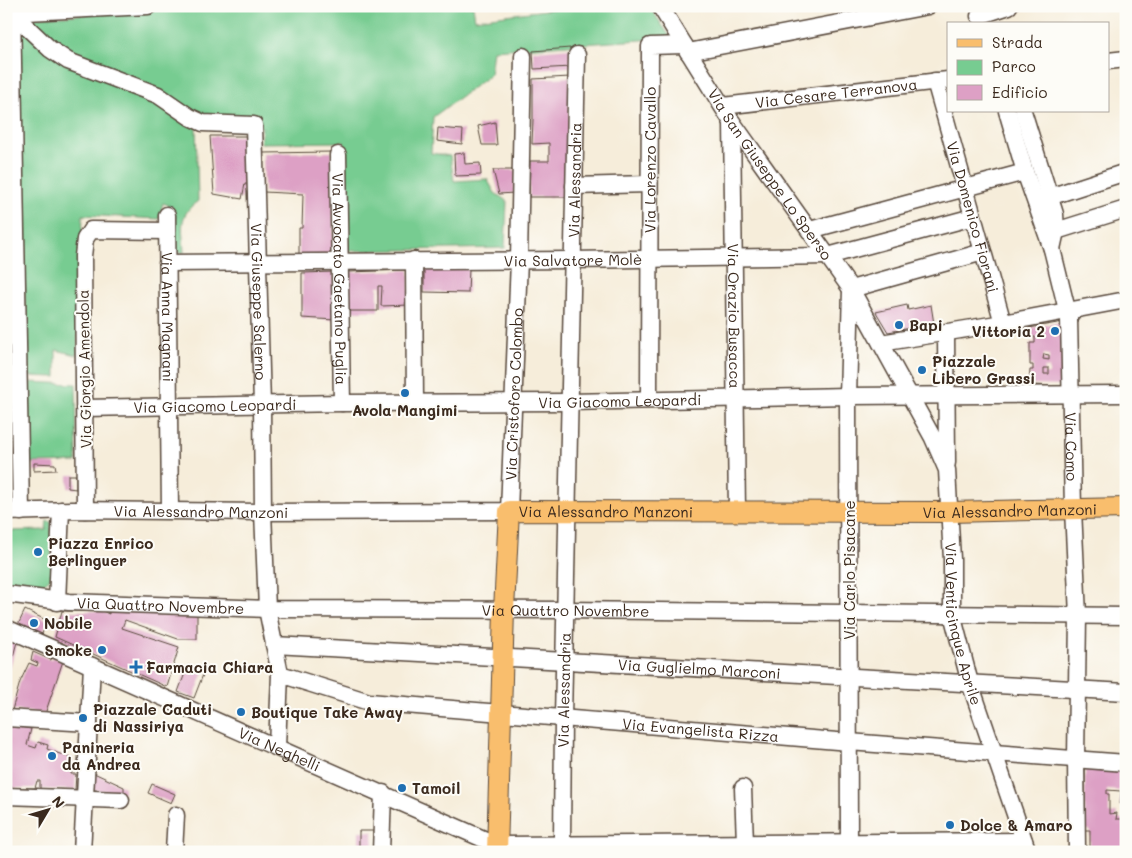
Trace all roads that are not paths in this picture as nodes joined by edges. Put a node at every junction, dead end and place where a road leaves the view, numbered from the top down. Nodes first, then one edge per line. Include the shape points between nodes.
1 (142, 6) edge
2 (148, 6) edge
3 (660, 6) edge
4 (928, 6) edge
5 (1009, 6) edge
6 (10, 11) edge
7 (979, 15) edge
8 (686, 49) junction
9 (577, 55) dead end
10 (522, 56) dead end
11 (1126, 58) edge
12 (1110, 61) edge
13 (942, 80) edge
14 (947, 103) edge
15 (723, 106) junction
16 (949, 112) edge
17 (1008, 112) edge
18 (1023, 112) edge
19 (732, 122) junction
20 (338, 155) dead end
21 (1025, 172) junction
22 (1126, 172) edge
23 (649, 184) junction
24 (574, 186) junction
25 (966, 189) junction
26 (1042, 199) junction
27 (1126, 209) edge
28 (167, 215) dead end
29 (974, 217) junction
30 (810, 230) junction
31 (166, 231) junction
32 (1056, 231) junction
33 (1052, 249) junction
34 (983, 252) junction
35 (828, 256) junction
36 (650, 258) junction
37 (735, 258) junction
38 (414, 260) junction
39 (519, 260) junction
40 (572, 260) junction
41 (340, 261) junction
42 (257, 262) junction
43 (167, 263) junction
44 (851, 289) junction
45 (1126, 300) edge
46 (1068, 311) junction
47 (1003, 323) junction
48 (946, 332) junction
49 (882, 343) junction
50 (1070, 394) junction
51 (1126, 394) edge
52 (848, 396) junction
53 (946, 396) junction
54 (909, 397) junction
55 (736, 398) junction
56 (649, 399) junction
57 (514, 402) junction
58 (569, 402) junction
59 (416, 403) junction
60 (342, 404) junction
61 (262, 405) junction
62 (169, 407) junction
63 (85, 408) junction
64 (947, 470) junction
65 (1072, 508) junction
66 (1126, 508) edge
67 (61, 510) junction
68 (85, 510) junction
69 (170, 510) junction
70 (567, 510) junction
71 (509, 511) junction
72 (737, 511) junction
73 (849, 511) junction
74 (14, 512) edge
75 (263, 512) junction
76 (949, 512) junction
77 (6, 594) edge
78 (57, 602) junction
79 (267, 609) junction
80 (504, 610) junction
81 (565, 610) junction
82 (849, 613) junction
83 (952, 614) junction
84 (6, 616) edge
85 (1078, 616) junction
86 (1126, 616) edge
87 (6, 628) edge
88 (274, 645) junction
89 (50, 647) junction
90 (503, 657) junction
91 (564, 660) junction
92 (92, 666) junction
93 (280, 674) junction
94 (849, 676) junction
95 (970, 683) junction
96 (1076, 689) junction
97 (1126, 692) edge
98 (501, 713) junction
99 (6, 718) edge
100 (563, 718) junction
101 (89, 723) junction
102 (849, 742) junction
103 (276, 747) junction
104 (992, 752) junction
105 (1076, 758) junction
106 (1126, 763) edge
107 (743, 788) dead end
108 (383, 793) junction
109 (6, 796) edge
110 (86, 799) junction
111 (121, 800) dead end
112 (176, 815) dead end
113 (745, 843) junction
114 (562, 844) junction
115 (1026, 846) edge
116 (850, 847) edge
117 (497, 848) edge
118 (82, 852) edge
119 (174, 852) edge
120 (381, 852) edge
121 (1077, 852) edge

1 - 2 street
1 - 6 street
3 - 8 street, Via San Giuseppe Lo Sperso
4 - 8 street
5 - 7 street
6 - 42 street, Via Giuseppe Salerno via 50,49 68,60 158,96 203,123 254,125
6 - 74 street
8 - 15 street, Via San Giuseppe Lo Sperso
8 - 23 street, Via Lorenzo Cavallo via 650,46
9 - 24 street, Via Alessandria
10 - 39 street, Via Cristoforo Colombo
11 - 12 street
13 - 14 street, Via Domenico Fiorani
13 - 15 street, Via Cesare Terranova
15 - 19 street, Via San Giuseppe Lo Sperso
16 - 25 street, Via Domenico Fiorani
17 - 21 street, Via Como
18 - 26 street
19 - 30 street, Via San Giuseppe Lo Sperso
19 - 37 street, Via Orazio Busacca
20 - 41 street, Via Avvocato Gaetano Puglia
21 - 25 street
21 - 26 street, Via Como
22 - 26 street
23 - 24 street
23 - 36 street, Via Lorenzo Cavallo
24 - 40 street, Via Alessandria
25 - 29 street, Via Domenico Fiorani
25 - 30 street
26 - 32 street via 1055,214
26 - 33 street, Via Como
27 - 32 street
28 - 31 street, Via Anna Magnani
29 - 34 street, Via Domenico Fiorani
29 - 35 street, Via Salvatore Molè
30 - 35 street, Via San Giuseppe Lo Sperso
31 - 43 street, Via Anna Magnani
31 - 63 street, Via Giorgio Amendola via 91,230 85,239
32 - 33 street
33 - 46 street, Via Como
34 - 44 street
34 - 47 street, Via Domenico Fiorani
35 - 37 street, Via Salvatore Molè
35 - 44 street, Via San Giuseppe Lo Sperso
36 - 37 street, Via Salvatore Molè
36 - 40 street, Via Salvatore Molè
36 - 56 street, Via Lorenzo Cavallo
37 - 55 street, Via Orazio Busacca
38 - 39 street, Via Salvatore Molè
38 - 41 street, Via Salvatore Molè
38 - 59 street
39 - 40 street, Via Salvatore Molè
39 - 57 street, Via Cristoforo Colombo
40 - 58 street, Via Alessandria
41 - 42 street, Via Salvatore Molè
41 - 60 street, Via Avvocato Gaetano Puglia
42 - 43 street, Via Salvatore Molè
42 - 61 street, Via Giuseppe Salerno
43 - 62 street, Via Anna Magnani
44 - 49 street, Via San Giuseppe Lo Sperso
44 - 52 street, Via Carlo Pisacane
45 - 46 street
46 - 47 street
46 - 50 street, Via Como
47 - 48 street
48 - 49 street
48 - 53 street
49 - 54 street, Via San Giuseppe Lo Sperso
50 - 51 street, Via Giacomo Leopardi
50 - 53 street, Via Giacomo Leopardi
50 - 65 street, Via Como
52 - 54 street, Via Giacomo Leopardi
52 - 55 street, Via Giacomo Leopardi
52 - 73 street, Via Carlo Pisacane
53 - 54 street, Via Giacomo Leopardi
53 - 64 street
54 - 64 street, Via Venticinque Aprile
55 - 56 street, Via Giacomo Leopardi
55 - 72 street, Via Orazio Busacca
56 - 58 street, Via Giacomo Leopardi
57 - 58 street, Via Giacomo Leopardi
57 - 59 street, Via Giacomo Leopardi
57 - 71 street, Via Cristoforo Colombo
58 - 70 street, Via Alessandria
59 - 60 street, Via Giacomo Leopardi
60 - 61 street, Via Giacomo Leopardi
61 - 62 street, Via Giacomo Leopardi
61 - 75 street, Via Giuseppe Salerno
62 - 63 street, Via Giacomo Leopardi
62 - 69 street, Via Anna Magnani
63 - 68 street, Via Giorgio Amendola
64 - 76 street, Via Venticinque Aprile
65 - 66 main road, Via Alessandro Manzoni
65 - 76 main road, Via Alessandro Manzoni
65 - 85 street, Via Como
67 - 68 street, Via Alessandro Manzoni
67 - 74 street, Via Alessandro Manzoni
67 - 78 street
68 - 69 street, Via Alessandro Manzoni
69 - 75 street, Via Alessandro Manzoni
70 - 71 main road, Via Alessandro Manzoni
70 - 72 main road, Via Alessandro Manzoni
70 - 81 street, Via Alessandria
71 - 75 street, Via Alessandro Manzoni
71 - 80 main road, Via Cristoforo Colombo
72 - 73 main road, Via Alessandro Manzoni
73 - 76 main road, Via Alessandro Manzoni
73 - 82 street, Via Carlo Pisacane
75 - 79 street, Via Giuseppe Salerno
76 - 83 street, Via Venticinque Aprile
77 - 78 street, Via Quattro Novembre
78 - 79 street, Via Quattro Novembre
79 - 80 street, Via Quattro Novembre
79 - 88 street, Via Giuseppe Salerno
80 - 81 street, Via Quattro Novembre
80 - 90 main road, Via Cristoforo Colombo
81 - 82 street, Via Quattro Novembre
81 - 91 street, Via Alessandria
82 - 83 street, Via Quattro Novembre
82 - 94 street, Via Carlo Pisacane
83 - 85 street, Via Quattro Novembre
83 - 95 street, Via Venticinque Aprile
84 - 89 street via 48,634
85 - 86 street, Via Quattro Novembre
85 - 96 street, Via Como
87 - 89 street, Via Neghelli
88 - 90 street, Via Guglielmo Marconi
88 - 93 street, Via Giuseppe Salerno
89 - 92 street, Via Neghelli
90 - 91 street, Via Guglielmo Marconi
90 - 98 main road, Via Cristoforo Colombo
91 - 94 street, Via Guglielmo Marconi
91 - 100 street, Via Alessandria
92 - 101 street
92 - 103 street, Via Neghelli
93 - 98 street, Via Evangelista Rizza via 369,702
93 - 103 street, Via Giuseppe Salerno
94 - 95 street, Via Guglielmo Marconi
94 - 102 street, Via Carlo Pisacane
95 - 96 street, Via Guglielmo Marconi
95 - 104 street, Via Venticinque Aprile
96 - 97 street, Via Guglielmo Marconi
96 - 105 street, Via Como
98 - 100 street, Via Evangelista Rizza
98 - 117 main road, Via Cristoforo Colombo
99 - 101 street
100 - 102 street, Via Evangelista Rizza
100 - 114 street, Via Alessandria
101 - 110 street
102 - 104 street, Via Evangelista Rizza
102 - 116 street, Via Carlo Pisacane
103 - 108 street, Via Neghelli
104 - 105 street, Via Evangelista Rizza
104 - 115 street, Via Venticinque Aprile
105 - 106 street, Via Evangelista Rizza
105 - 121 street, Via Como
107 - 113 street
108 - 117 street, Via Neghelli
108 - 120 street
109 - 110 street
110 - 111 street
110 - 118 street
112 - 119 street
113 - 114 street
113 - 116 street
114 - 117 street
115 - 116 street

